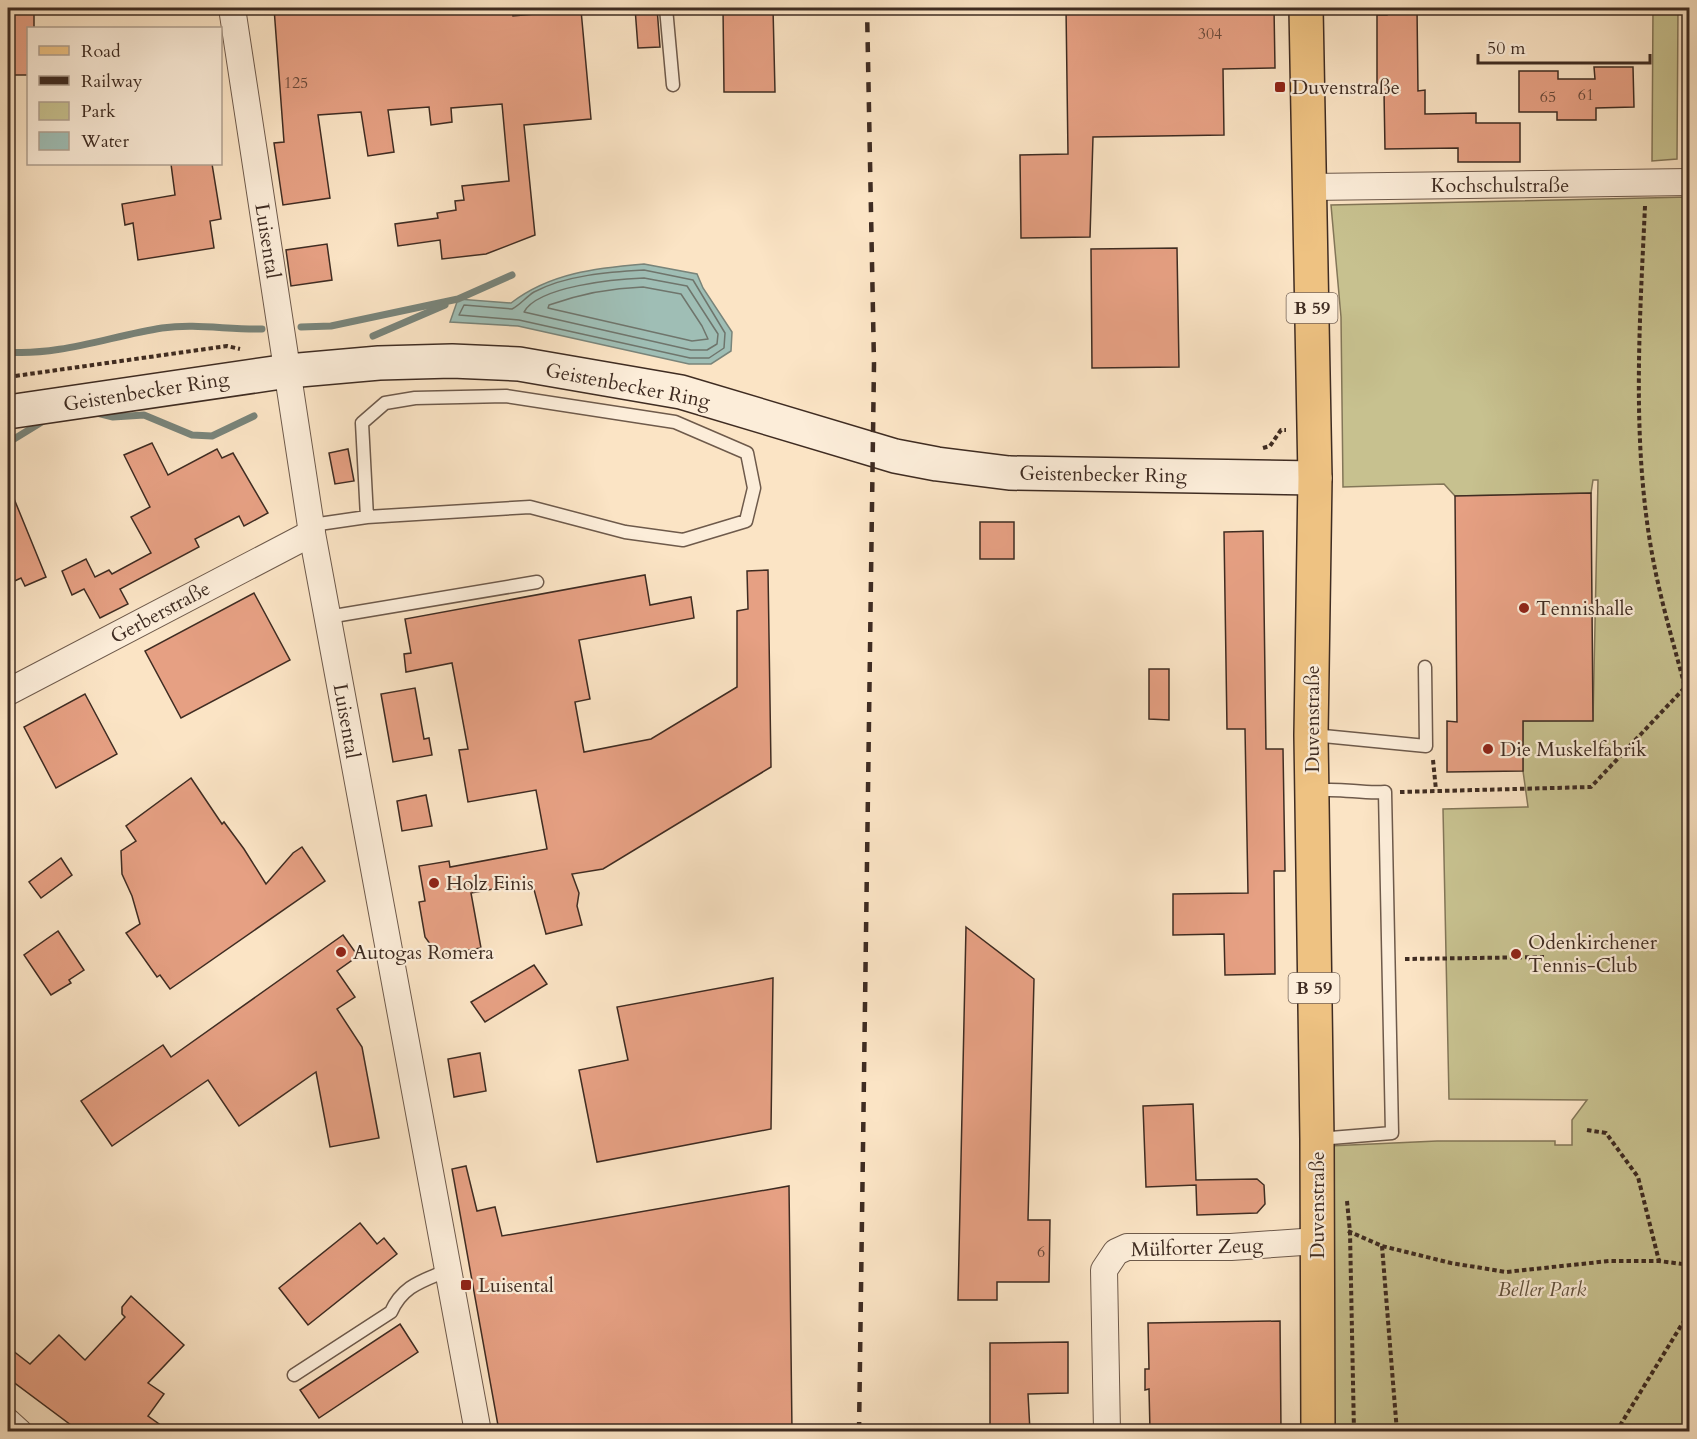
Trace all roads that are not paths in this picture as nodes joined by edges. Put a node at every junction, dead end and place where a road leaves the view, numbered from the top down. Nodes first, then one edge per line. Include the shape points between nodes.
1 (232, 8) edge
2 (666, 8) edge
3 (1306, 8) edge
4 (673, 85) dead end
5 (1685, 183) edge
6 (1310, 187) junction
7 (288, 371) junction
8 (8, 411) edge
9 (1315, 477) junction
10 (367, 517) junction
11 (312, 529) junction
12 (537, 582) dead end
13 (328, 617) junction
14 (1425, 667) dead end
15 (8, 692) edge
16 (1311, 735) junction
17 (1312, 791) junction
18 (1317, 1140) junction
19 (1317, 1230) junction
20 (448, 1270) junction
21 (294, 1375) dead end
22 (8, 1422) edge
23 (19, 1431) edge
24 (478, 1431) edge
25 (1107, 1431) edge
26 (1318, 1431) edge

1 - 7 street, Luisental
2 - 4 lane
3 - 6 main road, Duvenstraße / B 59
5 - 6 street, Kochschulstraße
6 - 9 main road, Duvenstraße / B 59
7 - 8 main road, Geistenbecker Ring
7 - 9 main road, Geistenbecker Ring via 452,361 519,364 681,392 895,456 937,464 1009,473
7 - 11 street, Luisental
9 - 16 main road, Duvenstraße / B 59
10 - 10 lane via 531,507 625,531 683,540 747,521 754,488 747,453 675,422 506,396 415,398 385,403 362,423
10 - 11 lane
11 - 13 street, Luisental
11 - 15 street, Gerberstraße
12 - 13 lane
13 - 20 street, Luisental
14 - 16 lane via 1426,746
16 - 17 main road, Duvenstraße / B 59
17 - 18 main road, Duvenstraße / B 59
17 - 18 lane via 1332,788 1385,792 1392,1133
18 - 19 main road, Duvenstraße / B 59
19 - 25 street, Mülforter Zeug via 1231,1247 1138,1246 1116,1252 1104,1270
19 - 26 main road, Duvenstraße / B 59
20 - 21 lane via 412,1286 399,1296 391,1312
20 - 24 street, Luisental
22 - 23 street

